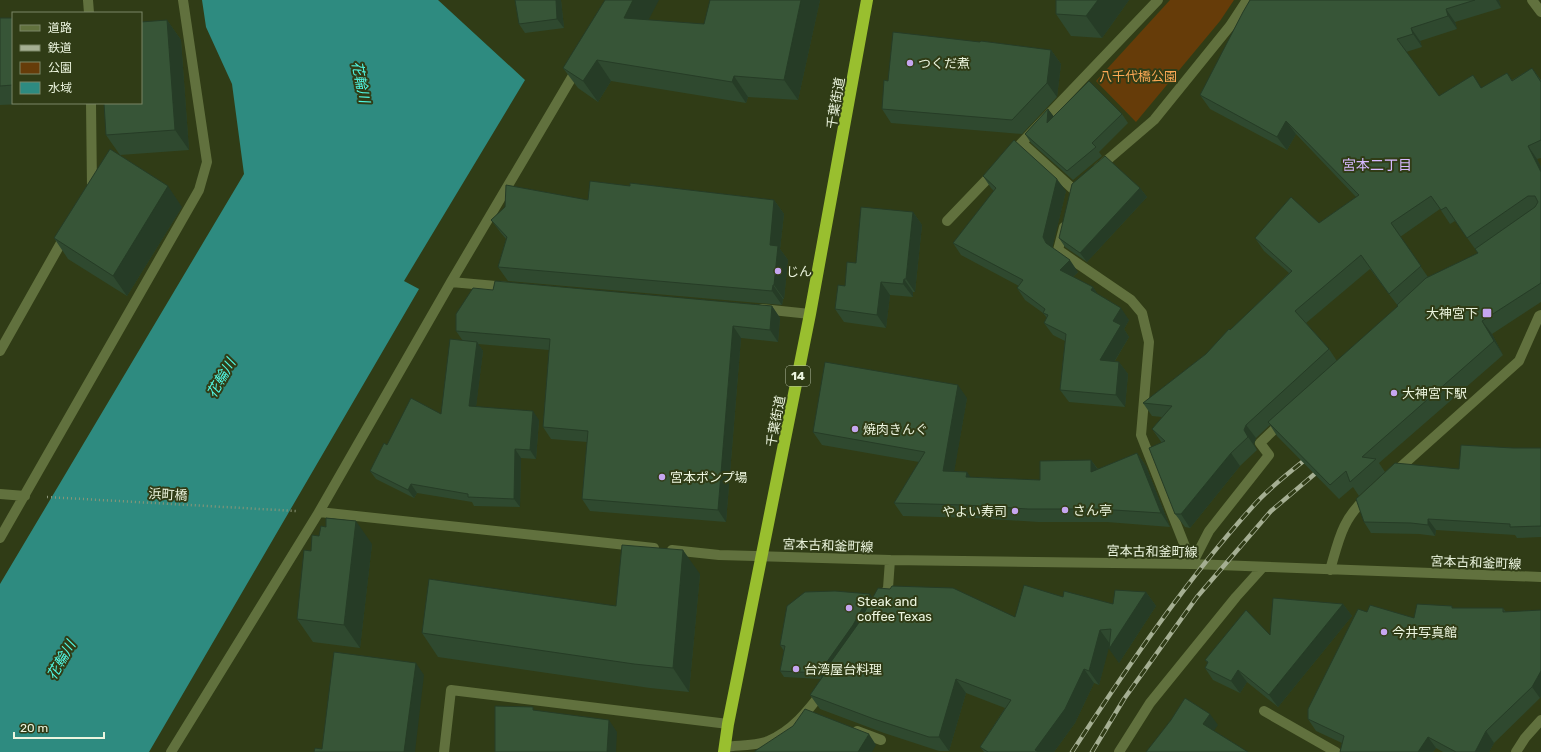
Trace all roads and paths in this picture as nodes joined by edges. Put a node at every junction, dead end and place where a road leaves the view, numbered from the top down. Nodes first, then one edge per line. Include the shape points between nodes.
1 (88, 0) edge
2 (183, 0) edge
3 (867, 0) edge
4 (1158, 0) edge
5 (1247, 0) edge
6 (1532, 0) edge
7 (89, 12) edge
8 (1541, 12) edge
9 (582, 60) edge
10 (91, 104) edge
11 (1022, 143) junction
12 (1090, 174) edge
13 (1074, 190) edge
14 (84, 202) edge
15 (1066, 220) edge
16 (947, 221) dead end
17 (73, 222) edge
18 (451, 282) junction
19 (513, 287) edge
20 (755, 309) edge
21 (810, 314) junction
22 (1541, 315) edge
23 (0, 351) edge
24 (1291, 414) edge
25 (1387, 479) edge
26 (1376, 489) edge
27 (0, 494) edge
28 (25, 496) junction
29 (44, 497) dead end
30 (299, 511) dead end
31 (319, 512) junction
32 (0, 538) edge
33 (762, 555) junction
34 (890, 560) junction
35 (1192, 564) junction
36 (1263, 568) junction
37 (1330, 570) junction
38 (1541, 577) edge
39 (877, 608) edge
40 (826, 685) edge
41 (1264, 711) edge
42 (1541, 720) edge
43 (728, 724) junction
44 (845, 726) edge
45 (882, 740) edge
46 (725, 749) edge
47 (171, 752) edge
48 (444, 752) edge
49 (1119, 752) edge
50 (1336, 752) edge
51 (1516, 752) edge

1 - 7 street
2 - 28 street via 207,162 199,190
3 - 21 highway, 千葉街道 / 14
4 - 11 street
5 - 12 street via 1230,26 1154,120
6 - 8 street
9 - 18 street
10 - 14 street via 92,188
11 - 13 street
11 - 16 street
15 - 35 street via 1058,250 1130,300 1142,313 1149,342 1141,435
17 - 23 street
18 - 19 street
18 - 31 street
20 - 21 street
21 - 33 highway, 千葉街道 / 14
22 - 25 street via 1520,361
24 - 35 street via 1260,443 1269,455 1209,531
26 - 37 street via 1348,518
27 - 28 street
28 - 32 street
29 - 30 path, 浜町橋
31 - 33 street, 宮本古和釜町線 via 719,555
31 - 47 street
33 - 34 street, 宮本古和釜町線
33 - 43 highway, 千葉街道 / 14
34 - 35 street, 宮本古和釜町線
34 - 39 street via 888,588
35 - 36 street, 宮本古和釜町線
36 - 37 street, 宮本古和釜町線
36 - 49 street via 1236,597 1150,703
37 - 38 street, 宮本古和釜町線
40 - 46 street via 812,712 768,742
41 - 50 street
42 - 51 street
43 - 46 highway, 千葉街道 / 14
43 - 48 street via 451,690
44 - 45 street

